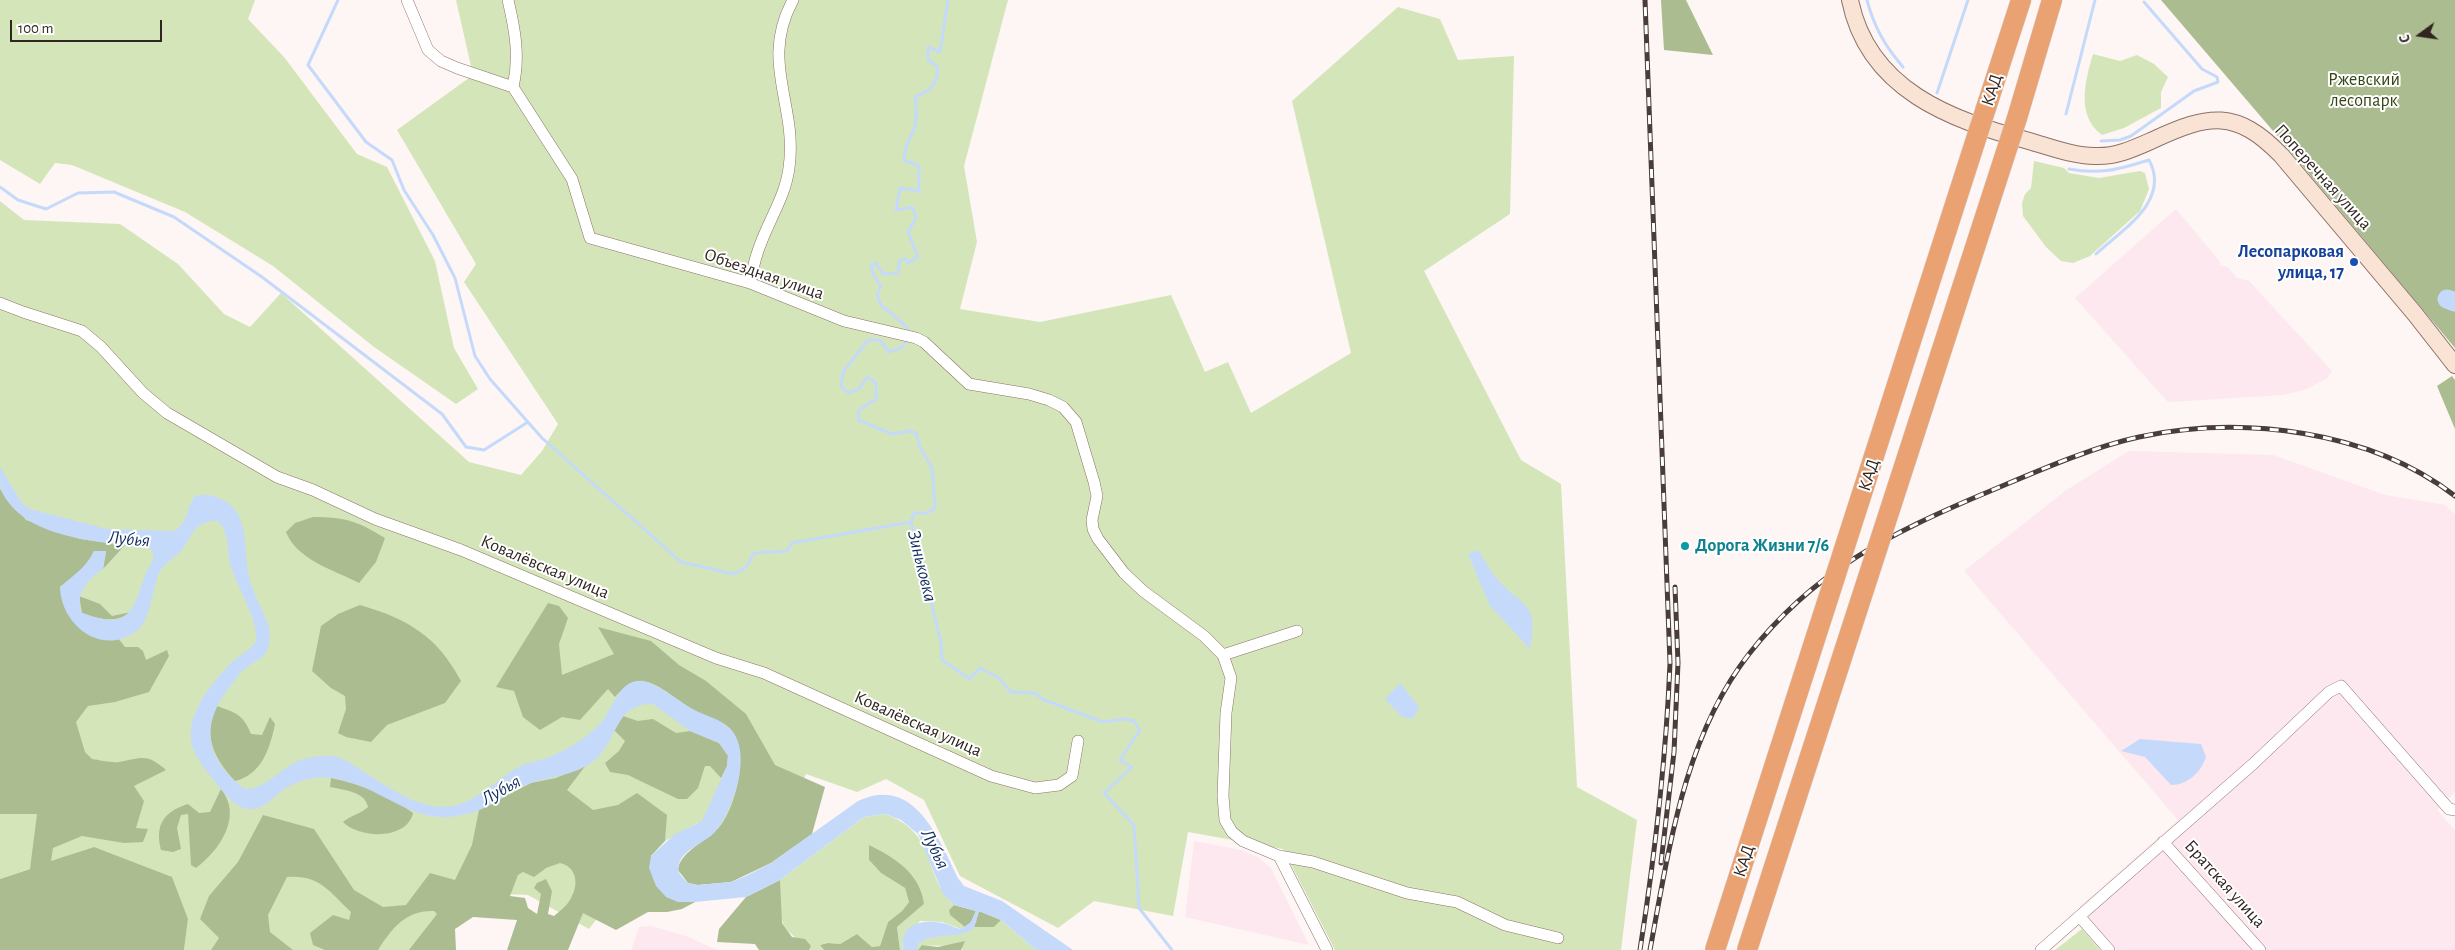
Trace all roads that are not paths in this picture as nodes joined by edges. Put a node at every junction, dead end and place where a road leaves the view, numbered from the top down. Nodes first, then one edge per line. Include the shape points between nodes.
1 (407, 0) edge
2 (508, 0) edge
3 (793, 0) edge
4 (1850, 0) edge
5 (2021, 0) edge
6 (2052, 0) edge
7 (513, 87) junction
8 (750, 283) junction
9 (0, 303) edge
10 (2455, 365) edge
11 (1297, 631) dead end
12 (1223, 655) junction
13 (1078, 741) dead end
14 (2455, 810) edge
15 (2163, 842) junction
16 (1279, 856) junction
17 (2080, 918) junction
18 (1558, 938) dead end
19 (1327, 950) edge
20 (1715, 950) edge
21 (1747, 950) edge
22 (2041, 950) edge
23 (2109, 950) edge
24 (2260, 950) edge

1 - 7 street via 428,50 457,68
2 - 7 street via 518,56
3 - 8 street via 784,17 777,63 788,113 790,168 784,191 757,253
4 - 10 street, Поперечная улица via 1856,24 1876,61 1902,87 1931,106 2004,134 2080,155 2096,156 2134,149 2196,122 2233,120 2244,125 2267,140 2281,155
5 - 20 highway, КАД, bridge
6 - 21 highway, КАД, bridge via 2017,118
7 - 8 street, Объездная улица via 572,180 590,238
8 - 12 street, Объездная улица via 844,321 916,338 969,384 1029,394 1063,407 1076,422 1094,482 1097,496 1092,520 1098,539 1124,573 1143,591 1204,636
9 - 13 street, Ковалёвская улица via 82,331 143,394 167,413 277,477 716,658 764,673 990,776 1025,787 1059,785 1072,776
11 - 12 street
12 - 16 street via 1232,678 1226,713 1225,820 1232,832 1244,841
14 - 15 street via 2449,809 2341,686 2329,692
15 - 17 street
15 - 24 street, Братская улица
16 - 18 street via 1312,862 1392,889 1457,902 1505,925
16 - 19 street
17 - 22 street
17 - 23 street

